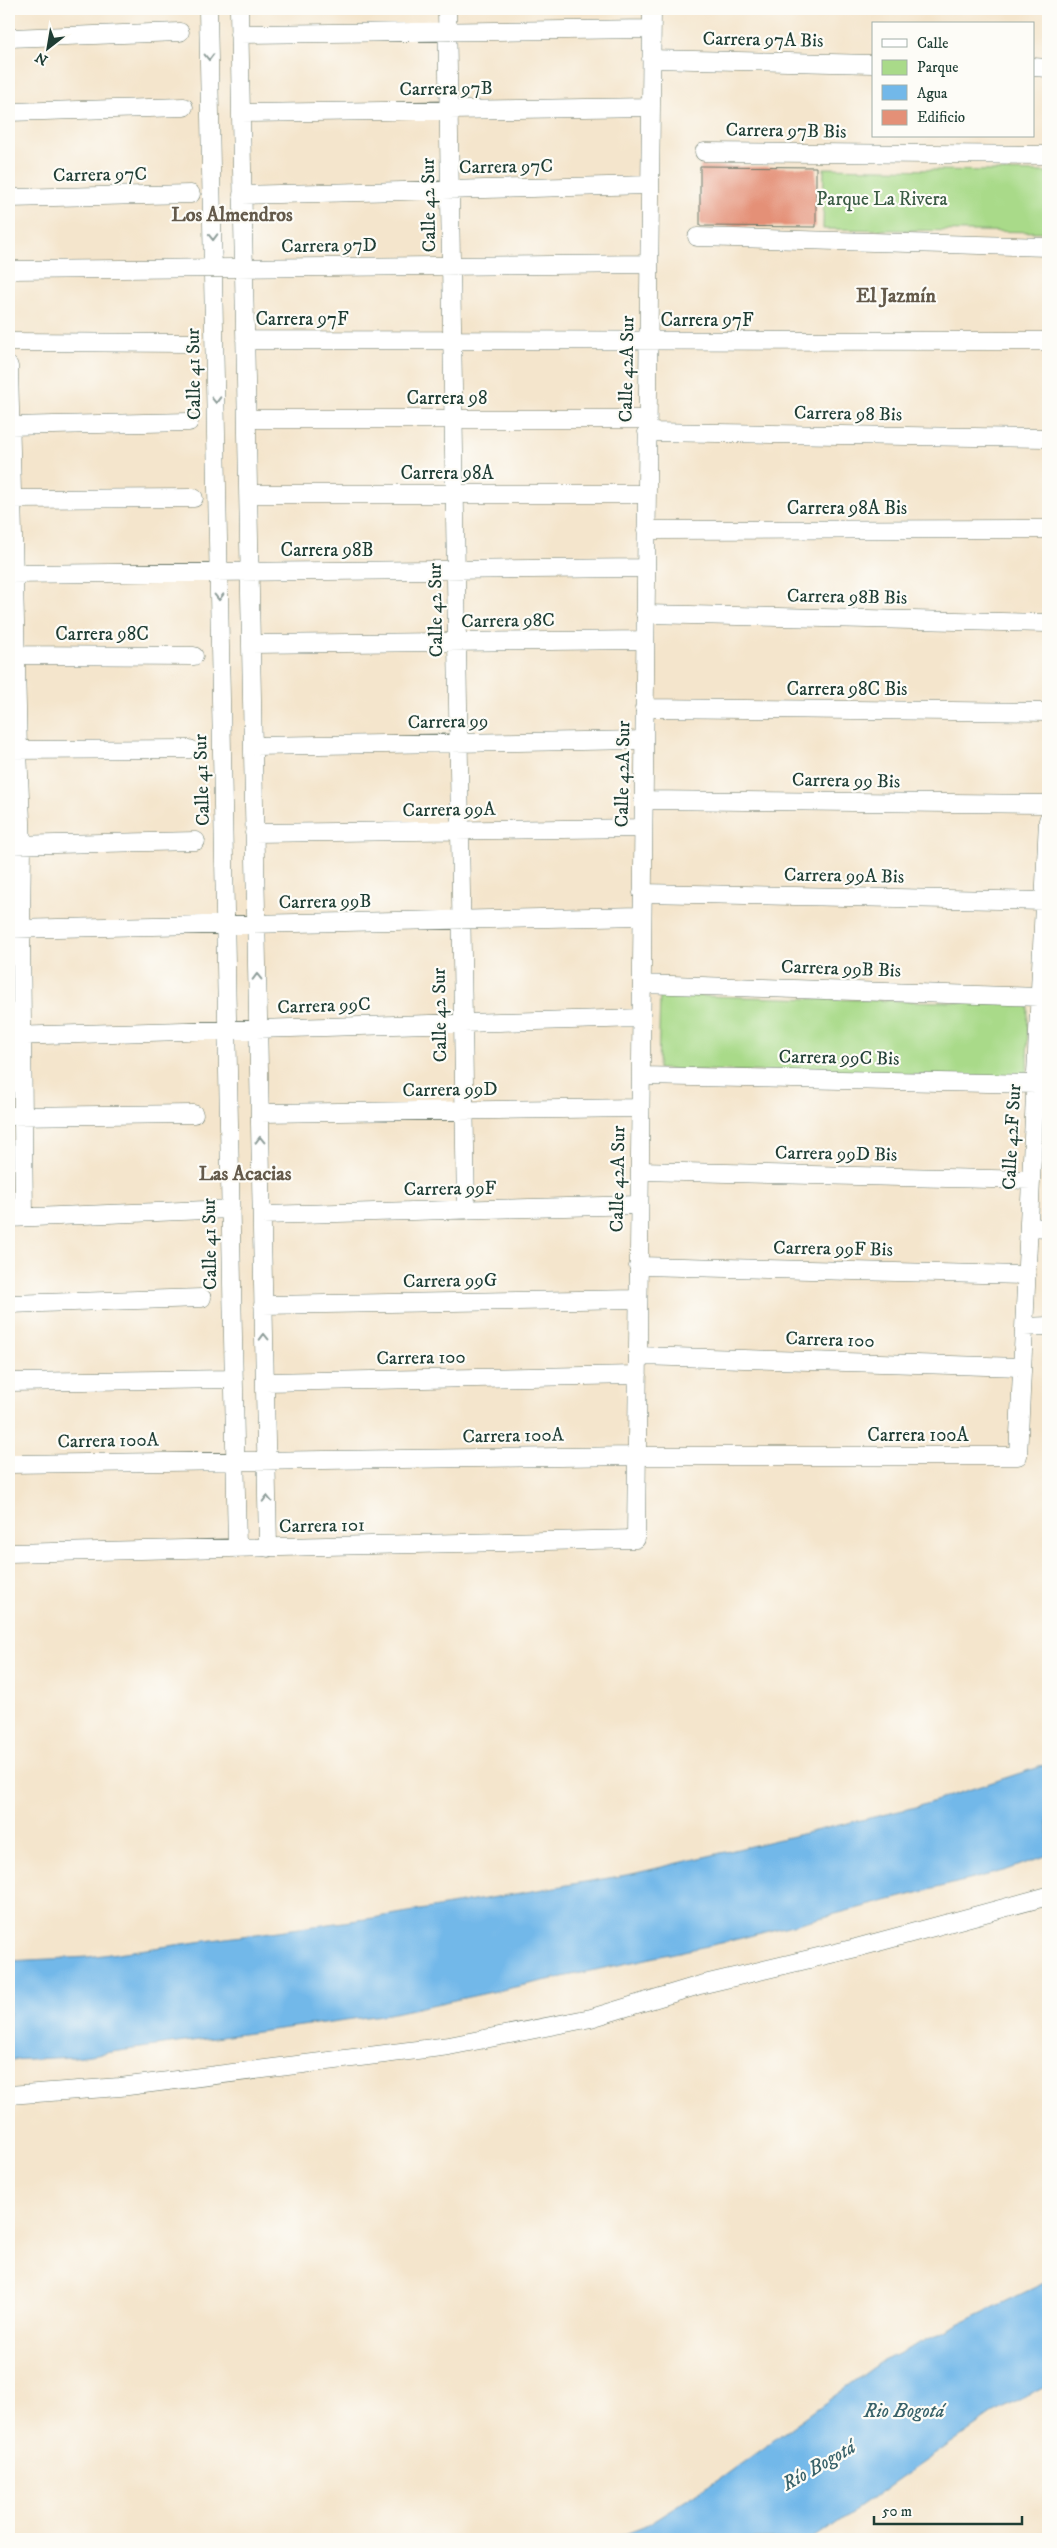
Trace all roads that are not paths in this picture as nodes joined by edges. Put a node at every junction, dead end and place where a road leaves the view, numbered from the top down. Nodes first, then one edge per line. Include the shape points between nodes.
1 (208, 9) edge
2 (239, 9) edge
3 (447, 9) edge
4 (652, 9) edge
5 (652, 29) junction
6 (180, 32) dead end
7 (447, 32) junction
8 (240, 34) junction
9 (9, 38) edge
10 (651, 59) junction
11 (872, 64) edge
12 (1034, 67) edge
13 (1048, 68) edge
14 (184, 106) dead end
15 (651, 107) junction
16 (448, 110) junction
17 (9, 112) edge
18 (241, 114) junction
19 (704, 152) dead end
20 (1048, 155) edge
21 (650, 185) junction
22 (450, 190) junction
23 (192, 194) dead end
24 (242, 195) junction
25 (9, 198) edge
26 (697, 237) dead end
27 (1048, 247) edge
28 (649, 264) junction
29 (451, 266) junction
30 (213, 268) junction
31 (244, 268) junction
32 (9, 270) edge
33 (245, 340) junction
34 (453, 340) junction
35 (648, 341) junction
36 (1048, 341) edge
37 (9, 342) edge
38 (191, 343) dead end
39 (9, 366) edge
40 (247, 419) junction
41 (454, 419) junction
42 (189, 422) dead end
43 (10, 426) edge
44 (647, 426) junction
45 (1048, 438) edge
46 (248, 494) junction
47 (456, 494) junction
48 (647, 494) junction
49 (194, 498) dead end
50 (11, 499) edge
51 (1048, 529) edge
52 (646, 530) junction
53 (646, 568) junction
54 (457, 570) junction
55 (249, 572) junction
56 (219, 573) junction
57 (12, 574) edge
58 (645, 614) junction
59 (1048, 623) edge
60 (645, 640) junction
61 (457, 642) junction
62 (251, 644) junction
63 (12, 655) edge
64 (194, 656) dead end
65 (644, 708) junction
66 (1048, 712) edge
67 (644, 740) junction
68 (459, 743) junction
69 (253, 746) junction
70 (190, 749) dead end
71 (13, 750) edge
72 (644, 800) junction
73 (1048, 804) edge
74 (1048, 820) edge
75 (643, 828) junction
76 (460, 831) junction
77 (254, 833) junction
78 (196, 841) dead end
79 (16, 845) edge
80 (1047, 853) edge
81 (642, 893) junction
82 (1045, 901) junction
83 (642, 916) junction
84 (461, 920) junction
85 (256, 924) junction
86 (225, 925) junction
87 (15, 929) edge
88 (1045, 952) edge
89 (642, 984) junction
90 (1040, 997) junction
91 (641, 1018) junction
92 (462, 1023) junction
93 (258, 1029) junction
94 (228, 1030) junction
95 (16, 1036) edge
96 (1043, 1039) edge
97 (640, 1076) junction
98 (1036, 1084) junction
99 (640, 1108) junction
100 (463, 1111) junction
101 (260, 1113) junction
102 (194, 1114) dead end
103 (16, 1116) edge
104 (1041, 1135) edge
105 (640, 1171) junction
106 (1031, 1180) junction
107 (639, 1205) junction
108 (231, 1209) junction
109 (466, 1210) junction
110 (262, 1215) junction
111 (16, 1217) edge
112 (1029, 1227) junction
113 (1048, 1228) edge
114 (638, 1266) junction
115 (1027, 1275) junction
116 (202, 1298) dead end
117 (638, 1299) junction
118 (9, 1304) edge
119 (263, 1305) junction
120 (1048, 1326) edge
121 (1024, 1327) junction
122 (638, 1356) junction
123 (1022, 1367) junction
124 (638, 1375) junction
125 (234, 1379) junction
126 (9, 1382) edge
127 (265, 1382) junction
128 (636, 1456) junction
129 (1018, 1456) joint
130 (236, 1460) junction
131 (266, 1460) junction
132 (9, 1464) edge
133 (636, 1539) joint
134 (268, 1548) junction
135 (237, 1549) junction
136 (9, 1553) edge
137 (1048, 1896) edge
138 (9, 2095) edge

1 -> 30 street, Calle 41 Sur
2 - 8 street
3 - 7 street, Calle 42 Sur
4 - 5 street, Calle 42A Sur
5 - 7 street
5 - 10 street, Calle 42A Sur
6 - 9 street
7 - 8 street
7 - 16 street, Calle 42 Sur
8 - 18 street
10 - 11 street, Carrera 97A Bis
10 - 15 street, Calle 42A Sur
12 - 13 street
14 - 17 street
15 - 16 street, Carrera 97B
15 - 21 street, Calle 42A Sur
16 - 18 street, Carrera 97B
16 - 22 street, Calle 42 Sur
18 - 24 street
19 - 20 street, Carrera 97B Bis
21 - 22 street, Carrera 97C
21 - 28 street, Calle 42A Sur
22 - 24 street, Carrera 97C
22 - 29 street, Calle 42 Sur
23 - 25 street, Carrera 97C
24 - 31 street
26 - 27 street
28 - 29 street, Carrera 97D
28 - 35 street, Calle 42A Sur
29 - 31 street, Carrera 97D
29 - 34 street, Calle 42 Sur
30 - 31 street, Carrera 97D
30 - 32 street, Carrera 97D
30 -> 56 street, Calle 41 Sur
31 - 33 street
33 - 34 street, Carrera 97F
33 - 40 street
34 - 35 street, Carrera 97F
34 - 41 street, Calle 42 Sur
35 - 36 street, Carrera 97F
35 - 44 street, Calle 42A Sur
37 - 38 street
39 - 43 street
40 - 41 street, Carrera 98
40 - 46 street
41 - 44 street, Carrera 98
41 - 47 street, Calle 42 Sur
42 - 43 street
43 - 50 street
44 - 45 street, Carrera 98 Bis
44 - 48 street, Calle 42A Sur
46 - 47 street, Carrera 98A
46 - 55 street
47 - 48 street, Carrera 98A
47 - 54 street, Calle 42 Sur
48 - 52 street, Calle 42A Sur
49 - 50 street
50 - 57 street
51 - 52 street, Carrera 98A Bis
52 - 53 street, Calle 42A Sur
53 - 54 street, Carrera 98B
53 - 58 street, Calle 42A Sur
54 - 55 street, Carrera 98B
54 - 61 street, Calle 42 Sur
55 - 56 street, Carrera 98B
55 - 62 street
56 - 57 street, Carrera 98B
56 -> 86 street, Calle 41 Sur
57 - 63 street
58 - 59 street, Carrera 98B Bis
58 - 60 street, Calle 42A Sur
60 - 61 street, Carrera 98C
60 - 65 street, Calle 42A Sur
61 - 62 street, Carrera 98C
61 - 68 street, Calle 42 Sur
62 - 69 street
63 - 64 street, Carrera 98C
63 - 71 street
65 - 66 street, Carrera 98C Bis
65 - 67 street, Calle 42A Sur
67 - 68 street, Carrera 99
67 - 72 street, Calle 42A Sur
68 - 69 street, Carrera 99
68 - 76 street, Calle 42 Sur
69 - 77 street
70 - 71 street
71 - 79 street
72 - 73 street, Carrera 99 Bis
72 - 75 street, Calle 42A Sur
74 - 80 street, Calle 42F Sur
75 - 76 street, Carrera 99A
75 - 81 street, Calle 42A Sur
76 - 77 street, Carrera 99A
76 - 84 street, Calle 42 Sur
77 - 85 street
78 - 79 street
79 - 87 street
80 - 82 street, Calle 42F Sur
81 - 82 street, Carrera 99A Bis
81 - 83 street, Calle 42A Sur
82 - 88 street, Calle 42F Sur
83 - 84 street, Carrera 99B
83 - 89 street, Calle 42A Sur
84 - 85 street, Carrera 99B
84 - 92 street, Calle 42 Sur
85 - 86 street, Carrera 99B
93 -> 85 street
86 - 87 street, Carrera 99B
86 - 94 street, Calle 41 Sur
87 - 95 street
88 - 90 street, Calle 42F Sur
89 - 90 street, Carrera 99B Bis
89 - 91 street, Calle 42A Sur
90 - 96 street, Calle 42F Sur
91 - 92 street, Carrera 99C
91 - 97 street, Calle 42A Sur
92 - 93 street, Carrera 99C
92 - 100 street, Calle 42 Sur
93 - 94 street, Carrera 99C
93 - 101 street
94 - 95 street, Carrera 99C
94 - 108 street, Calle 41 Sur
95 - 103 street
96 - 98 street, Calle 42F Sur
97 - 98 street, Carrera 99C Bis
97 - 99 street, Calle 42A Sur
98 - 104 street, Calle 42F Sur
99 - 100 street, Carrera 99D
99 - 105 street, Calle 42A Sur
100 - 101 street, Carrera 99D
100 - 109 street, Calle 42 Sur
110 -> 101 street
102 - 103 street
103 - 111 street
104 - 106 street, Calle 42F Sur
105 - 106 street, Carrera 99D Bis
105 - 107 street, Calle 42A Sur
106 - 112 street, Calle 42F Sur
107 - 109 street, Carrera 99F
107 - 114 street, Calle 42A Sur
108 - 111 street
108 - 125 street, Calle 41 Sur
109 - 110 street, Carrera 99F
110 - 119 street
112 - 113 street
112 - 115 street, Calle 42F Sur
114 - 115 street, Carrera 99F Bis
114 - 117 street, Calle 42A Sur
115 - 121 street, Calle 42F Sur
116 - 118 street
117 - 119 street, Carrera 99G
117 - 122 street, Calle 42A Sur
127 -> 119 street
120 - 121 street
121 - 123 street, Calle 42F Sur
122 - 123 street, Carrera 100
122 - 124 street, Calle 42A Sur
123 - 129 street, Calle 42F Sur
124 - 127 street, Carrera 100
124 - 128 street, Calle 42A Sur
125 - 126 street
125 - 130 street, Calle 41 Sur
127 - 131 street
128 - 129 street, Carrera 100A
128 - 131 street, Carrera 100A
128 - 133 street, Calle 42A Sur
130 - 131 street, Carrera 100A
130 - 132 street, Carrera 100A
130 - 135 street, Calle 41 Sur
134 -> 131 street
133 - 134 street, Carrera 101
134 - 135 street, Carrera 101
135 - 136 street, Carrera 101
137 - 138 street via 856,1948 700,1985 591,2018 458,2044 120,2087

